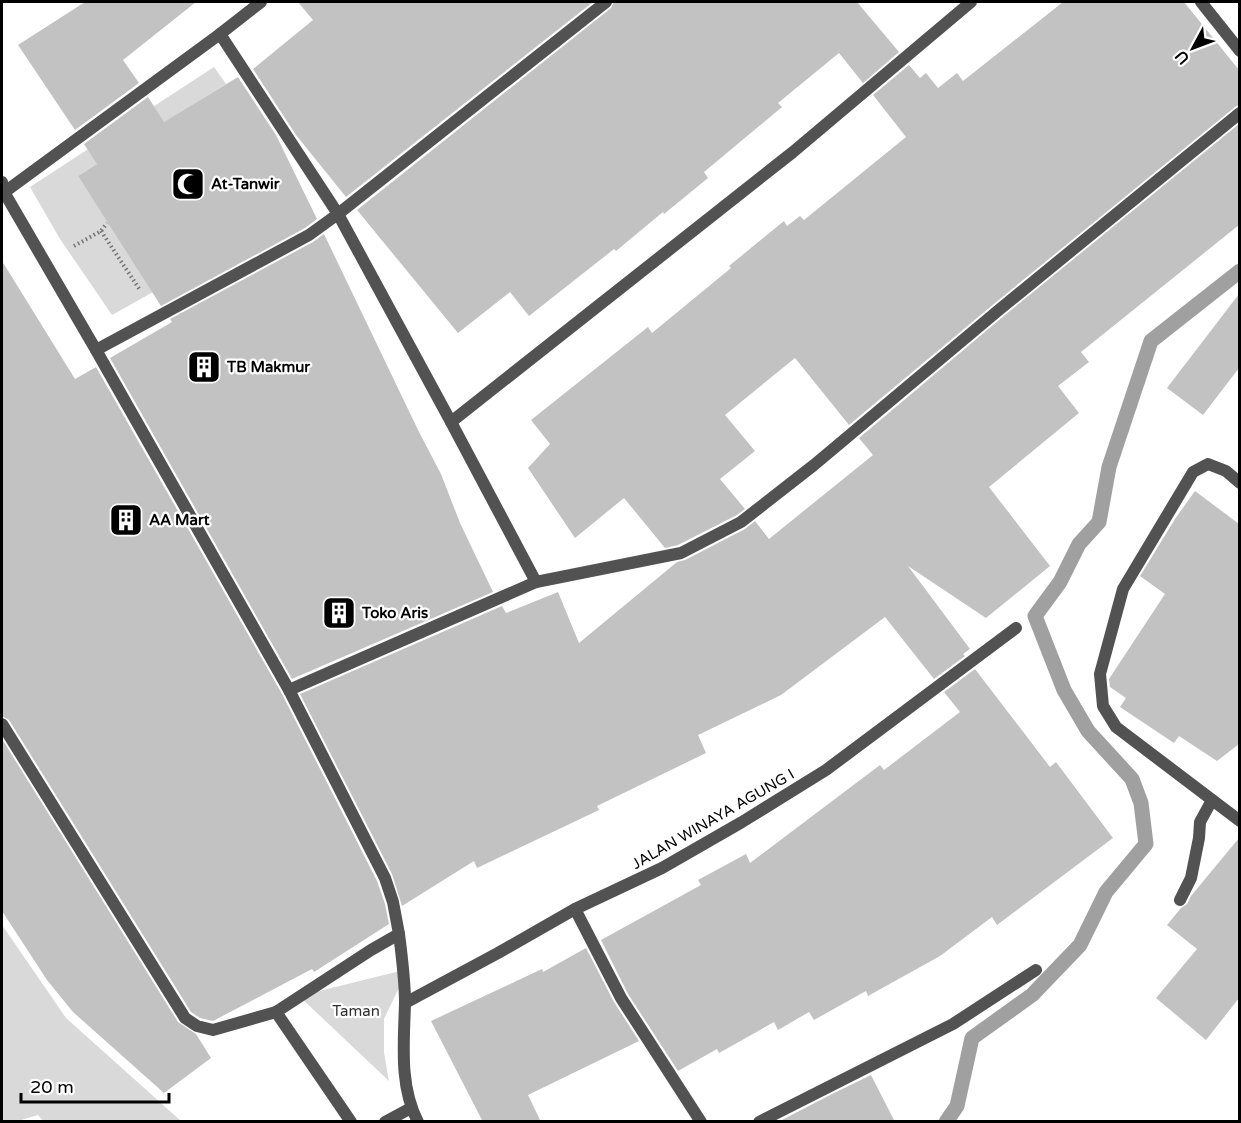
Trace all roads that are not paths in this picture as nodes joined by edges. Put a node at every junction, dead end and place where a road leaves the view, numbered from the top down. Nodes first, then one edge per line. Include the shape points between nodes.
1 (261, 2) edge
2 (606, 2) edge
3 (971, 2) edge
4 (1201, 2) edge
5 (220, 34) junction
6 (1239, 51) edge
7 (1239, 113) edge
8 (2, 190) edge
9 (338, 214) junction
10 (96, 350) junction
11 (451, 422) junction
12 (1239, 483) edge
13 (536, 582) junction
14 (1016, 628) dead end
15 (289, 690) junction
16 (2, 724) edge
17 (1212, 800) junction
18 (1239, 821) edge
19 (1180, 900) dead end
20 (574, 909) junction
21 (399, 934) junction
22 (1036, 970) dead end
23 (405, 1003) junction
24 (276, 1012) junction
25 (411, 1108) junction
26 (351, 1122) edge
27 (385, 1122) edge
28 (418, 1122) edge
29 (700, 1122) edge
30 (759, 1122) edge

1 - 5 street
2 - 9 street
3 - 11 street via 793,152
4 - 6 street
5 - 8 street
5 - 9 street
7 - 13 street via 741,522 681,553
8 - 10 street
9 - 10 street via 309,235
9 - 11 street
10 - 15 street
11 - 13 street
12 - 17 street via 1226,471 1208,464 1193,471 1123,589 1100,674 1103,705 1116,728
13 - 15 street
14 - 20 street, JALAN WINAYA AGUNG I via 826,770 662,868
15 - 21 street via 385,878
16 - 24 street via 184,1018 213,1030
17 - 18 street
17 - 19 street via 1200,822 1191,878
20 - 23 street, JALAN WINAYA AGUNG I
20 - 29 street via 621,998
21 - 23 street
21 - 24 street
22 - 30 street via 953,1024
23 - 25 street via 404,1065
24 - 26 street
25 - 27 street
25 - 28 street

